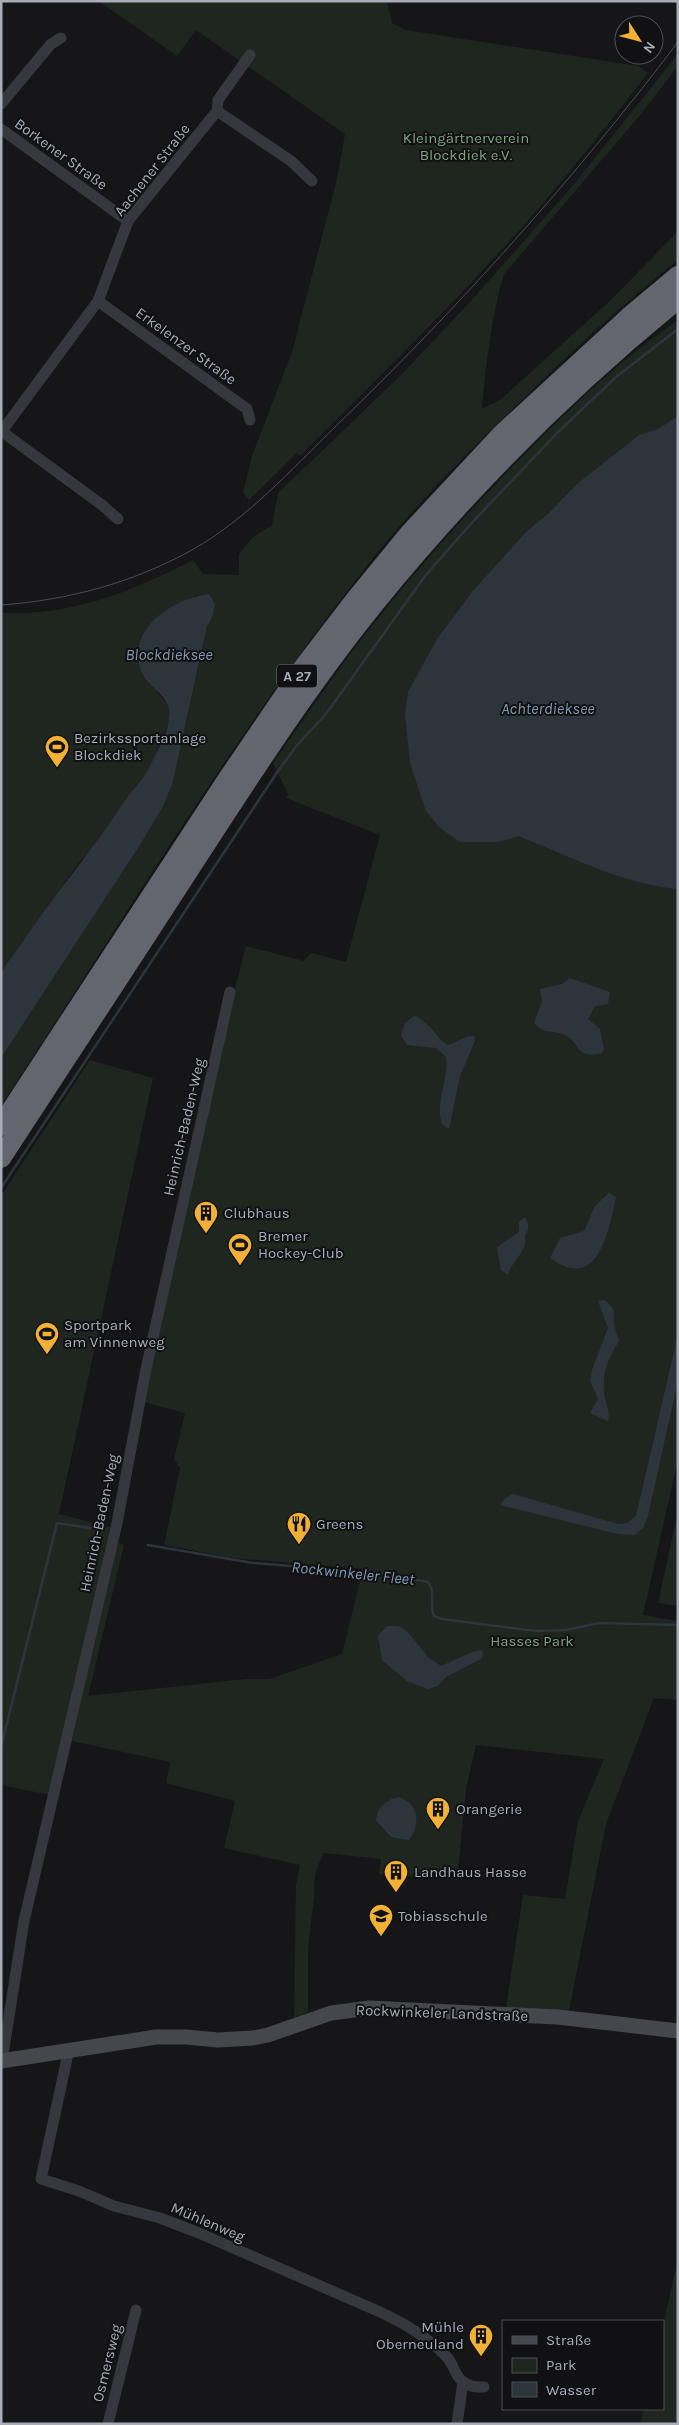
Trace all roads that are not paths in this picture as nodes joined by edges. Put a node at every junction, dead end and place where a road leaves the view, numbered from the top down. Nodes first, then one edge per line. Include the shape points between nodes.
1 (61, 38) dead end
2 (250, 55) dead end
3 (1, 104) edge
4 (217, 111) junction
5 (1, 129) edge
6 (312, 181) dead end
7 (128, 221) junction
8 (678, 276) edge
9 (678, 299) edge
10 (98, 301) junction
11 (250, 420) dead end
12 (2, 431) edge
13 (118, 519) dead end
14 (230, 992) dead end
15 (1, 1126) edge
16 (1, 1158) edge
17 (678, 2031) edge
18 (69, 2049) junction
19 (2, 2061) edge
20 (136, 2310) dead end
21 (463, 2382) junction
22 (484, 2387) dead end
23 (108, 2424) edge
24 (457, 2424) edge

1 - 3 street via 51,44
2 - 4 street, Aachener Straße via 218,100
4 - 6 street via 291,161
4 - 7 street, Aachener Straße
5 - 7 street, Borkener Straße
7 - 10 street, Aachener Straße
8 - 15 highway, A 27 via 502,434 409,534 355,600 303,668 227,780
9 - 16 highway, A 27 via 578,385 510,451 436,530 373,606 278,735
10 - 11 street, Erkelenzer Straße via 248,409
10 - 12 street, Aachener Straße
12 - 13 street
14 - 19 street, Heinrich-Baden-Weg via 146,1369 115,1531 24,1921
17 - 18 main road, Rockwinkeler Landstraße via 558,2017 369,2008 331,2013 253,2038 156,2037
18 - 19 main road, Rockwinkeler Landstraße
18 - 21 street, Mühlenweg via 41,2179 200,2233 404,2323 446,2356
20 - 23 street, Osmersweg
21 - 22 street
21 - 24 street

